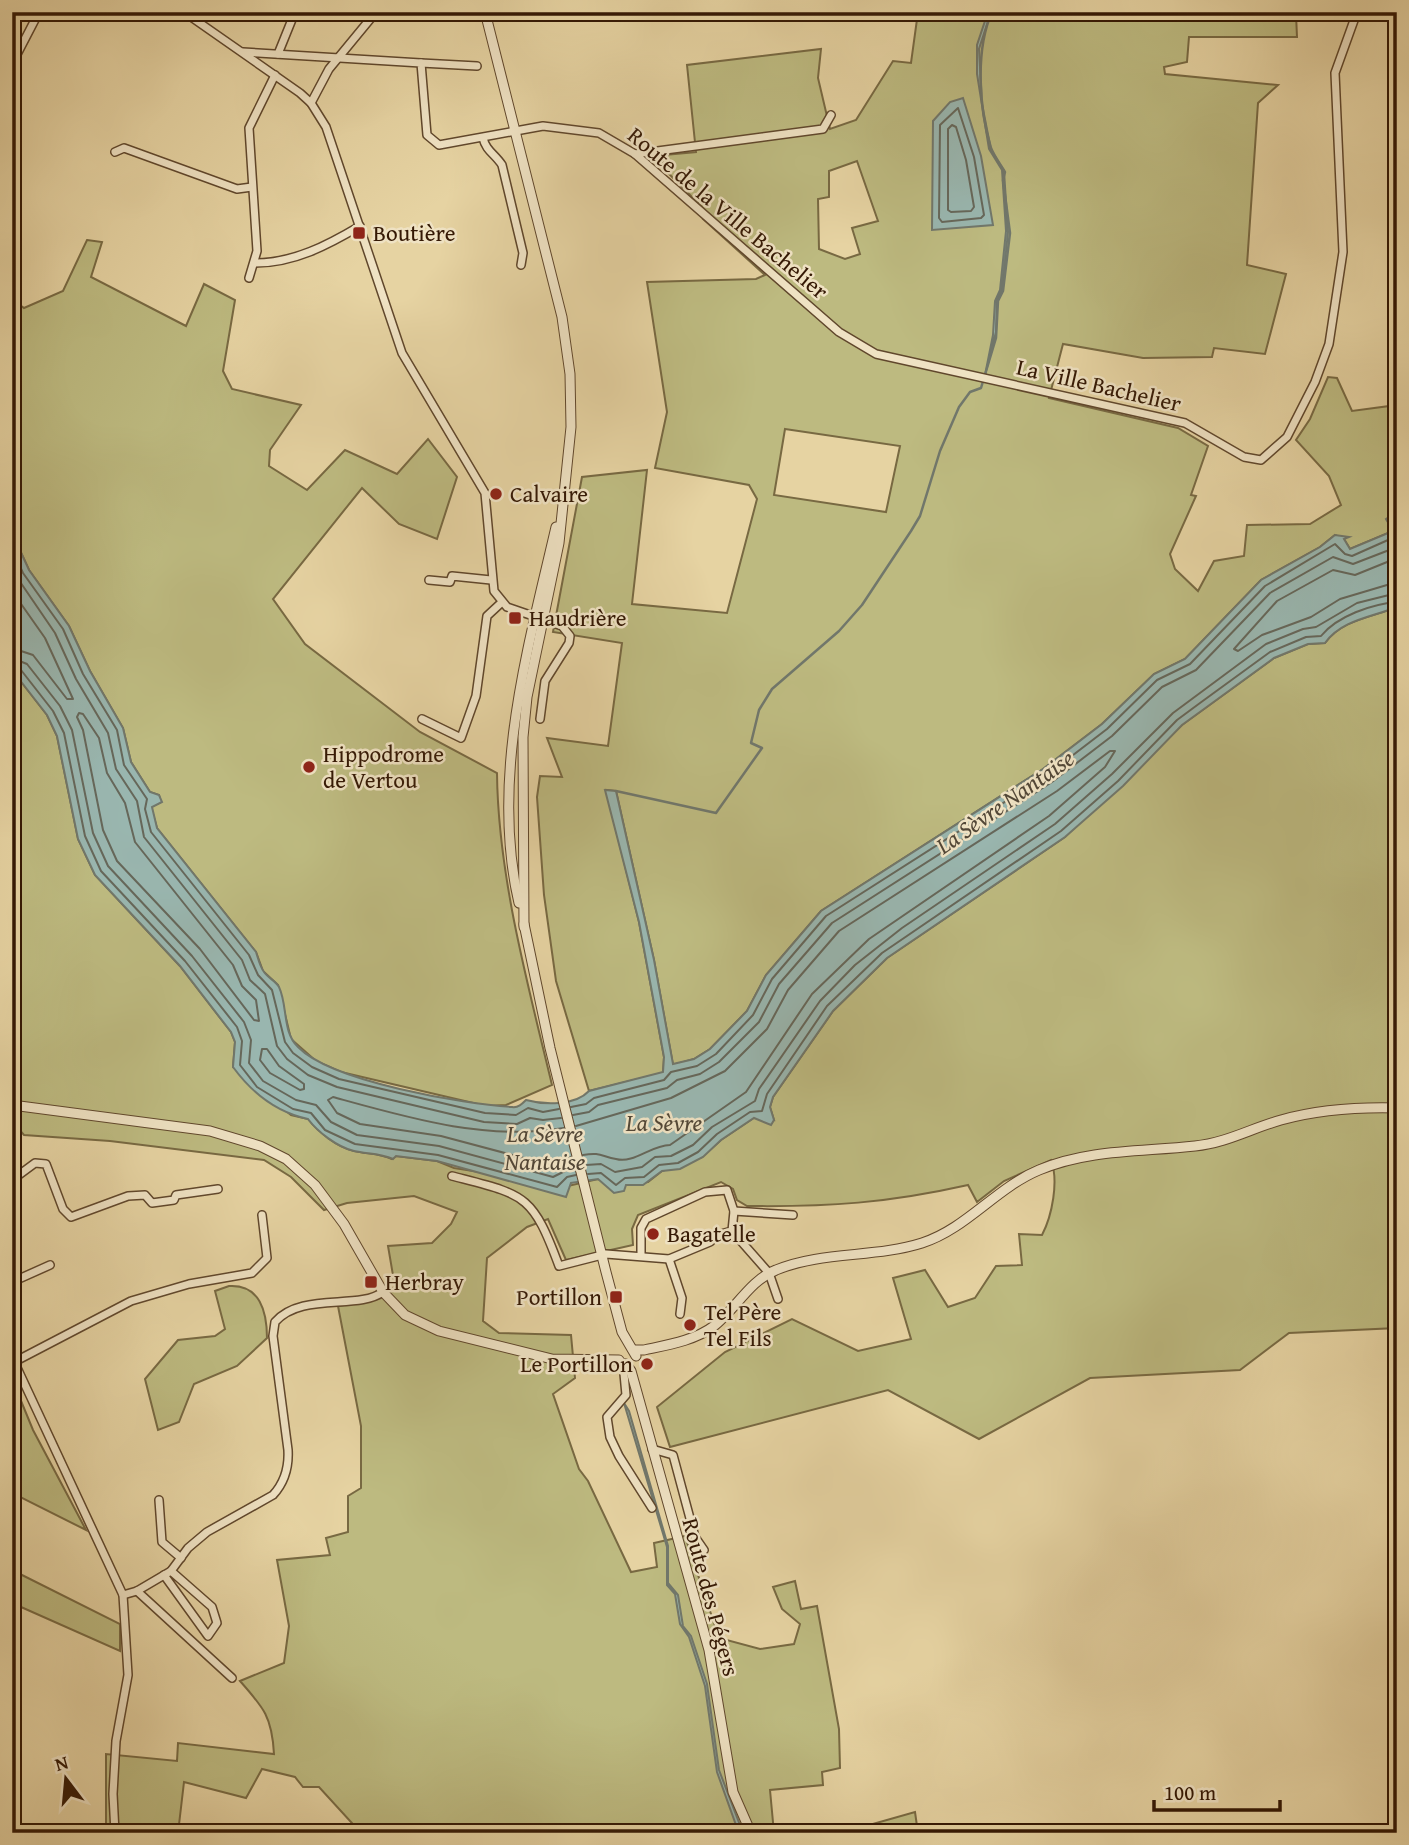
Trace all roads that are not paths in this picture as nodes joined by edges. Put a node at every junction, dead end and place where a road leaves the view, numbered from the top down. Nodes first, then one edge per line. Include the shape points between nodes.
1 (39, 12) edge
2 (184, 12) edge
3 (295, 12) edge
4 (376, 12) edge
5 (485, 12) edge
6 (1357, 12) edge
7 (243, 51) junction
8 (278, 54) junction
9 (339, 58) junction
10 (421, 63) junction
11 (12, 64) edge
12 (477, 66) dead end
13 (275, 75) junction
14 (311, 103) junction
15 (831, 115) dead end
16 (516, 132) junction
17 (482, 138) junction
18 (115, 152) dead end
19 (635, 154) junction
20 (252, 187) junction
21 (360, 226) junction
22 (255, 263) junction
23 (522, 265) dead end
24 (249, 278) dead end
25 (985, 379) joint
26 (429, 580) dead end
27 (491, 580) junction
28 (501, 603) junction
29 (539, 619) junction
30 (422, 719) dead end
31 (540, 719) dead end
32 (524, 927) junction
33 (12, 1105) edge
34 (1397, 1108) edge
35 (452, 1176) dead end
36 (12, 1180) edge
37 (218, 1189) dead end
38 (734, 1211) junction
39 (793, 1214) dead end
40 (262, 1215) dead end
41 (732, 1231) junction
42 (602, 1255) junction
43 (641, 1255) junction
44 (669, 1259) junction
45 (50, 1265) dead end
46 (769, 1273) junction
47 (12, 1282) edge
48 (383, 1292) junction
49 (778, 1299) dead end
50 (680, 1314) dead end
51 (627, 1357) junction
52 (13, 1359) edge
53 (652, 1449) junction
54 (159, 1500) dead end
55 (652, 1508) dead end
56 (704, 1550) dead end
57 (181, 1558) junction
58 (167, 1573) junction
59 (137, 1591) junction
60 (123, 1595) junction
61 (232, 1678) dead end
62 (116, 1833) edge
63 (751, 1833) edge

1 - 11 street
2 - 7 street
3 - 8 street
4 - 9 street
5 - 16 street
6 - 25 street, La Ville Bachelier via 1335,73 1343,253 1329,344 1287,437 1261,460 1244,457 1185,423
7 - 8 street
7 - 13 street
8 - 9 street
9 - 10 street
9 - 14 street
10 - 12 street
10 - 17 street, Route de la Ville Bachelier via 427,135 446,146
13 - 14 street
13 - 20 street via 250,128
14 - 21 street via 335,148
15 - 19 street via 823,129
16 - 17 street, Route de la Ville Bachelier
16 - 19 street, Route de la Ville Bachelier via 543,126 574,128 600,133
16 - 29 street via 562,317 570,374 571,427 559,543
17 - 23 street via 502,165
18 - 20 street via 124,148 237,188
19 - 25 street, Route de la Ville Bachelier via 854,343 892,359
20 - 22 street
21 - 22 street via 304,256
21 - 27 street via 402,353 485,493
22 - 24 street
26 - 27 street via 450,582 452,576
27 - 28 street
28 - 29 street
28 - 30 street via 487,616 476,696 461,738
29 - 31 street via 562,626 570,636 545,681
29 - 32 street via 522,763
29 - 32 street via 515,715 509,809
32 - 42 street, Route des Pégers
33 - 48 street via 210,1131 286,1159 316,1185
34 - 46 street via 1302,1115 1196,1146 1074,1158 1023,1178 942,1235 923,1243
35 - 42 street via 509,1191 530,1206 543,1223 559,1266
36 - 37 street via 35,1163 46,1164 64,1209 72,1217 128,1196 145,1195 152,1203
38 - 39 street
38 - 41 street
38 - 43 street via 722,1188 667,1208 646,1219 641,1228
40 - 52 street via 267,1258 252,1273 131,1301
41 - 44 street
41 - 46 street
42 - 43 street
42 - 51 street, Route des Pégers
43 - 44 street
44 - 50 street via 682,1298
45 - 47 street
46 - 49 street
46 - 51 street via 703,1333
48 - 51 street via 405,1315 439,1332 552,1359 580,1362
48 - 57 street via 293,1309 275,1322 288,1450 285,1478 273,1495 207,1532
51 - 53 street, Route des Pégers
51 - 55 street via 626,1395 607,1417 610,1437
52 - 60 street
53 - 56 street via 673,1455 695,1536
53 - 63 street, Route des Pégers via 709,1650 733,1792
54 - 57 street via 162,1542
57 - 58 street
58 - 58 street via 212,1607 217,1623 208,1636
58 - 59 street
59 - 60 street
59 - 61 street
60 - 62 street via 128,1675 116,1741

